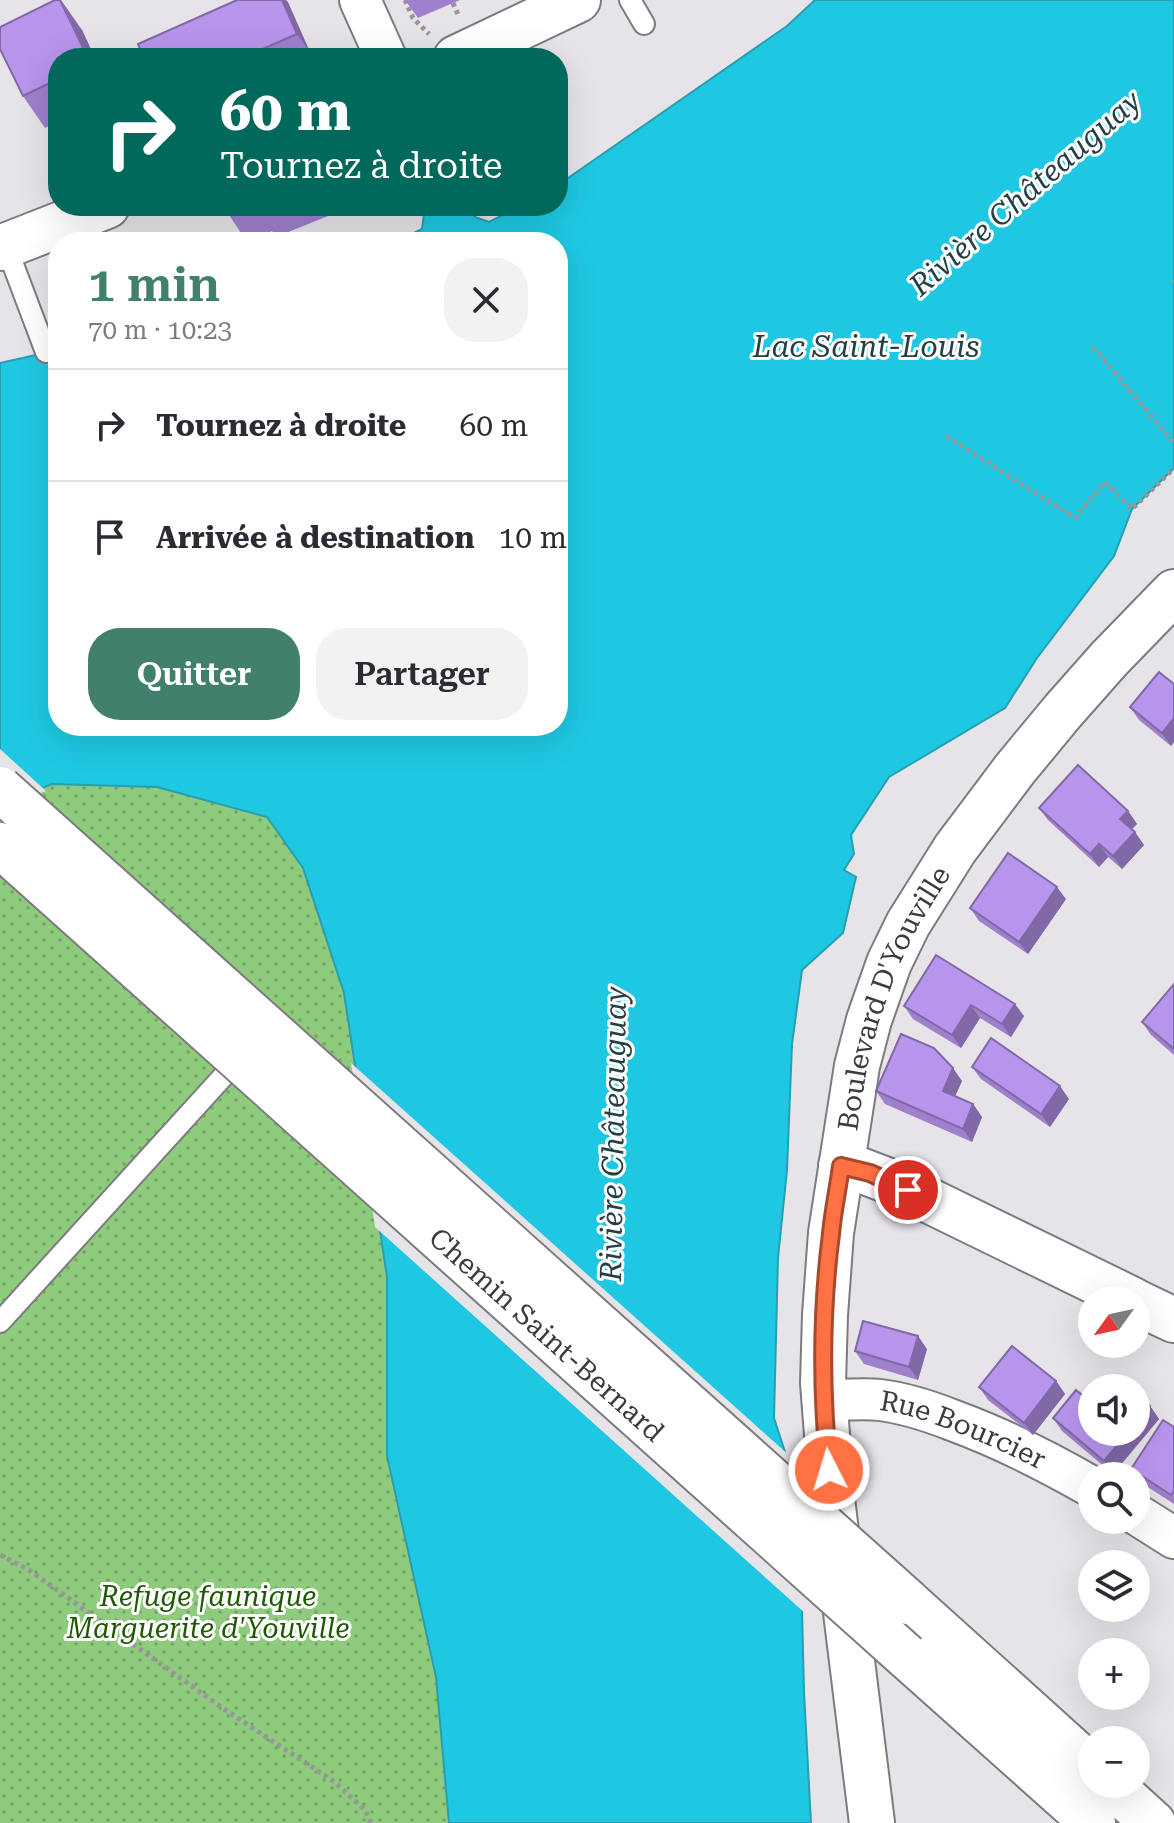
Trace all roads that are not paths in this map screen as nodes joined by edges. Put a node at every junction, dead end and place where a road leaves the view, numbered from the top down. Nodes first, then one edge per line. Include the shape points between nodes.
1 (360, 0) edge
2 (578, 0) edge
3 (630, 0) edge
4 (644, 24) dead end
5 (382, 48) edge
6 (464, 48) edge
7 (82, 216) edge
8 (3, 247) edge
9 (46, 352) dead end
10 (1174, 592) edge
11 (0, 789) edge
12 (0, 845) edge
13 (239, 1059) junction
14 (841, 1166) junction
15 (1103, 1286) edge
16 (1150, 1309) edge
17 (1174, 1320) edge
18 (0, 1322) edge
19 (824, 1401) junction
20 (1078, 1479) edge
21 (1150, 1523) edge
22 (1174, 1538) edge
23 (1078, 1755) edge
24 (1125, 1798) edge
25 (872, 1823) edge
26 (1093, 1823) edge
27 (1153, 1823) edge

1 - 5 street
2 - 6 street
3 - 4 lane
7 - 8 street
8 - 9 lane
10 - 14 street, Boulevard D'Youville via 1015,769 908,924 869,1020
11 - 23 street, Chemin Saint-Bernard, bridge
12 - 13 street, Chemin Saint-Bernard, bridge
13 - 18 lane
13 - 26 street, Chemin Saint-Bernard, bridge
14 - 15 street via 889,1181
14 - 19 street, Boulevard D'Youville via 829,1252
16 - 17 street
19 - 20 street, Rue Bourcier via 884,1400 931,1412
19 - 25 street, Boulevard D'Youville
21 - 22 street
24 - 27 street

